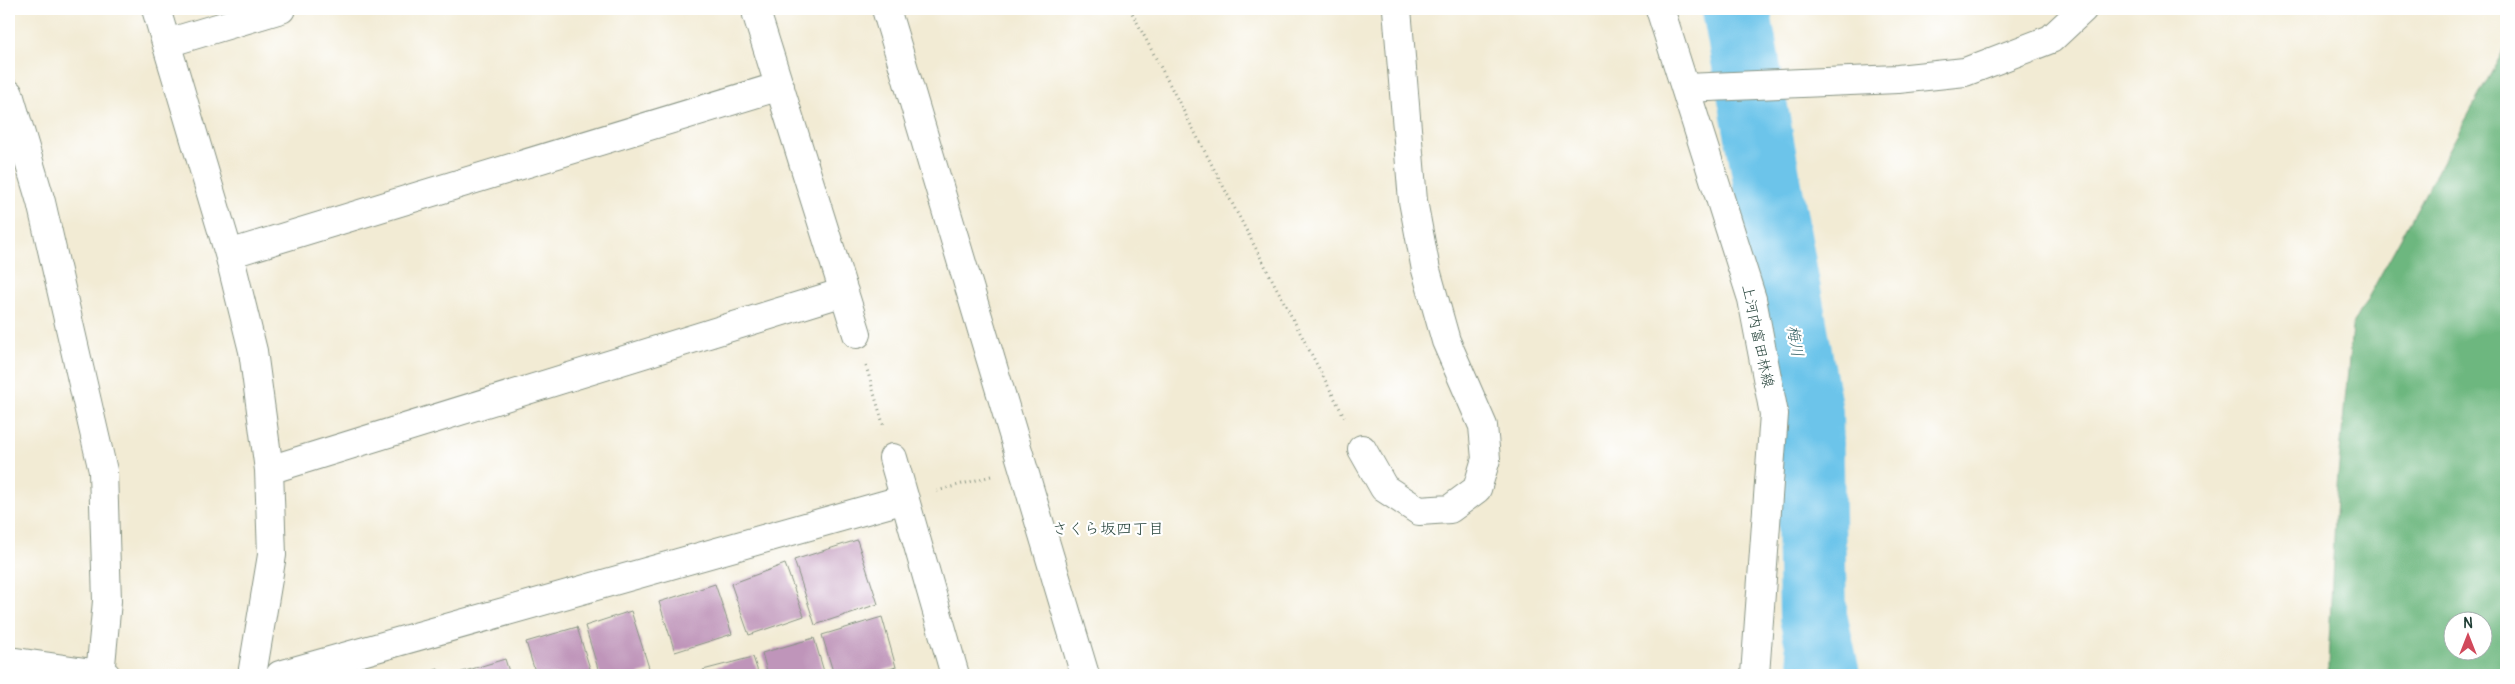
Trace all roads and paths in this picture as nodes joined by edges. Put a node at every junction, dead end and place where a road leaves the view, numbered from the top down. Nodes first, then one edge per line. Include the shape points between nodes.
1 (156, 9) edge
2 (282, 9) edge
3 (886, 9) edge
4 (1130, 9) edge
5 (1397, 9) edge
6 (1660, 9) edge
7 (2083, 9) edge
8 (758, 15) dead end
9 (167, 43) junction
10 (780, 86) junction
11 (1686, 88) junction
12 (9, 94) edge
13 (230, 254) junction
14 (844, 292) junction
15 (857, 334) joint
16 (1362, 449) joint
17 (893, 458) joint
18 (269, 470) junction
19 (995, 475) dead end
20 (905, 499) junction
21 (9, 661) edge
22 (100, 675) edge
23 (106, 675) edge
24 (252, 675) edge
25 (280, 675) edge
26 (955, 675) edge
27 (1085, 675) edge
28 (1755, 675) edge

1 - 9 street
2 - 9 street
3 - 27 street
4 - 16 path
5 - 16 street via 1413,201 1426,270 1446,342 1483,426 1486,459 1477,489 1450,509 1419,510 1384,488
6 - 11 street, 上河内富田林線
7 - 11 street via 2051,39 1965,72 1898,79
8 - 10 street
9 - 13 street
10 - 13 street
10 - 14 street
11 - 28 street, 上河内富田林線 via 1752,299 1774,414
12 - 22 street via 41,202 103,471 108,601
13 - 18 street via 253,351
14 - 15 street
14 - 18 street
15 - 17 path
17 - 20 street
18 - 24 street via 272,555
19 - 20 path
20 - 25 street
20 - 26 street
21 - 22 street
22 - 23 street

